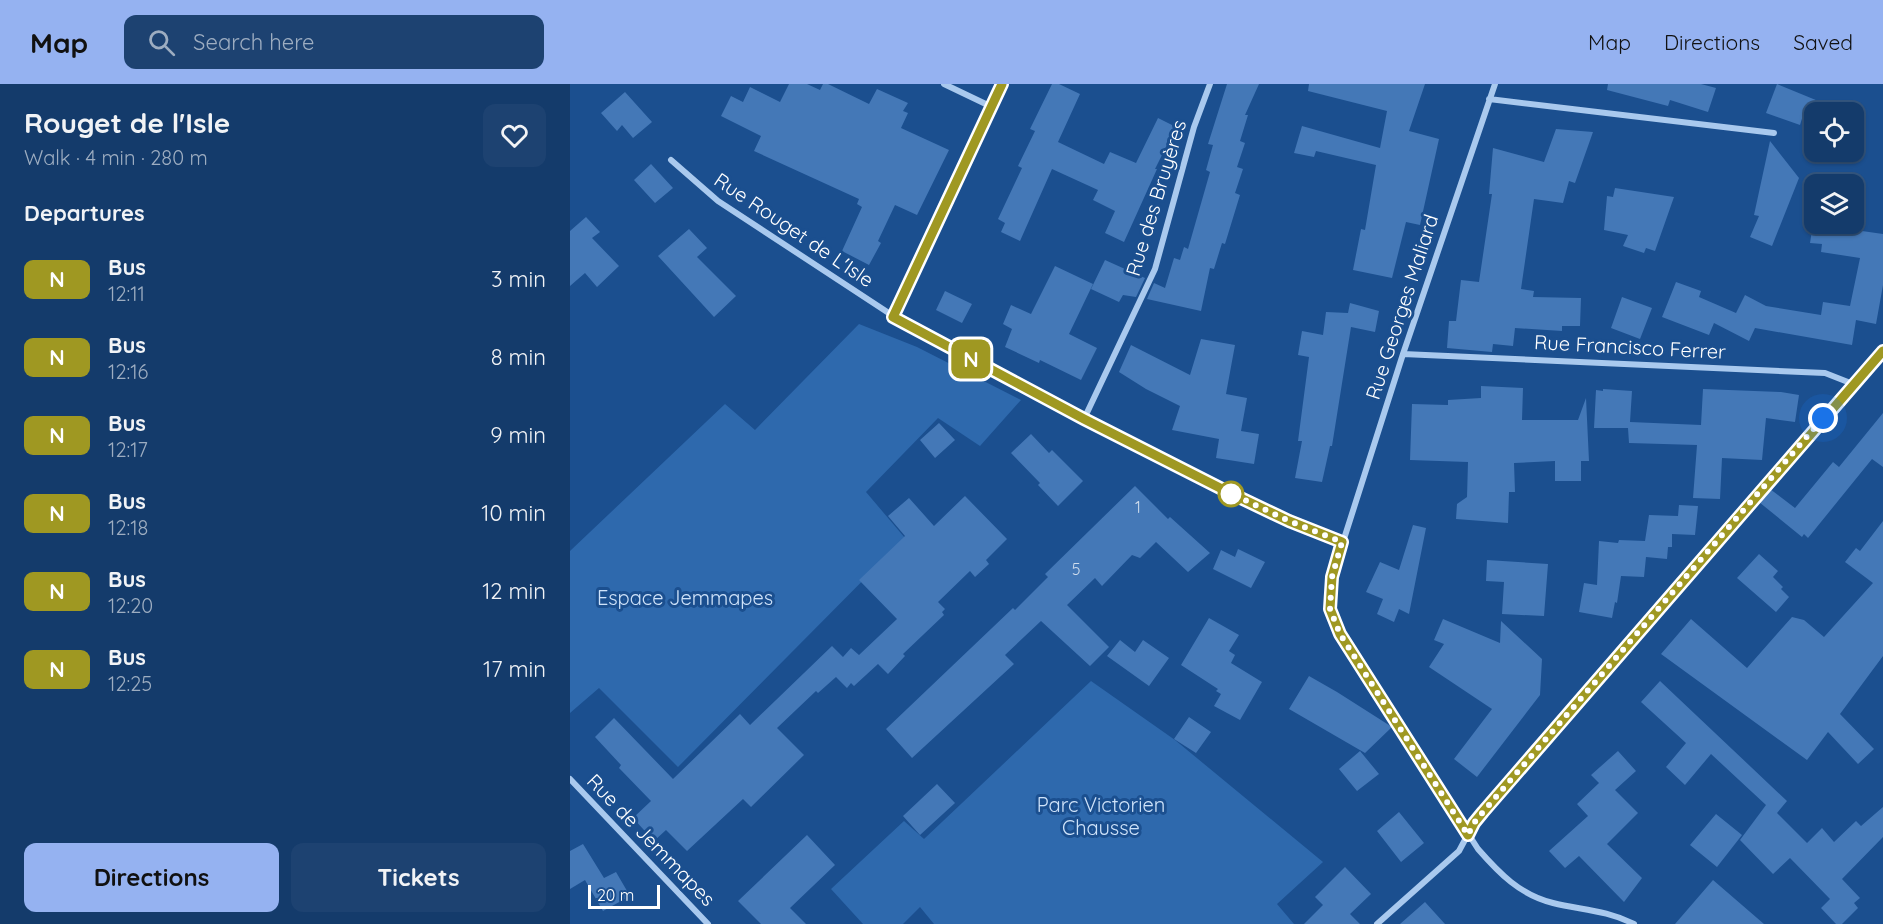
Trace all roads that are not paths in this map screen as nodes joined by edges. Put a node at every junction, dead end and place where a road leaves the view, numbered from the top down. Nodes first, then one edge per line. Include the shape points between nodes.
1 (944, 84) edge
2 (1002, 84) edge
3 (1210, 84) edge
4 (1495, 84) edge
5 (1489, 99) junction
6 (992, 107) junction
7 (1774, 133) dead end
8 (671, 160) dead end
9 (893, 317) junction
10 (1883, 351) edge
11 (1403, 354) junction
12 (1853, 384) junction
13 (1084, 419) junction
14 (1342, 542) junction
15 (570, 779) edge
16 (1468, 835) junction
17 (708, 924) edge
18 (1377, 924) edge
19 (1634, 924) edge

1 - 6 street
2 - 6 street
3 - 13 street, Rue des Bruyères via 1194,127 1155,269
4 - 5 street, Rue Georges Maliard
5 - 7 street
5 - 11 street, Rue Georges Maliard
6 - 9 street
8 - 9 street, Rue Rouget de L'Isle via 718,201
9 - 13 street, Rue Rouget de L'Isle
10 - 12 street
11 - 12 street, Rue Francisco Ferrer via 1825,373
11 - 14 street, Rue Georges Maliard
12 - 16 street via 1483,812
13 - 14 street, Rue Rouget de L'Isle via 1278,516
14 - 16 street via 1332,577 1330,609 1340,634
15 - 17 street, Rue de Jemmapes
16 - 18 street via 1459,851
16 - 19 street via 1501,875 1523,891 1551,903 1616,915

